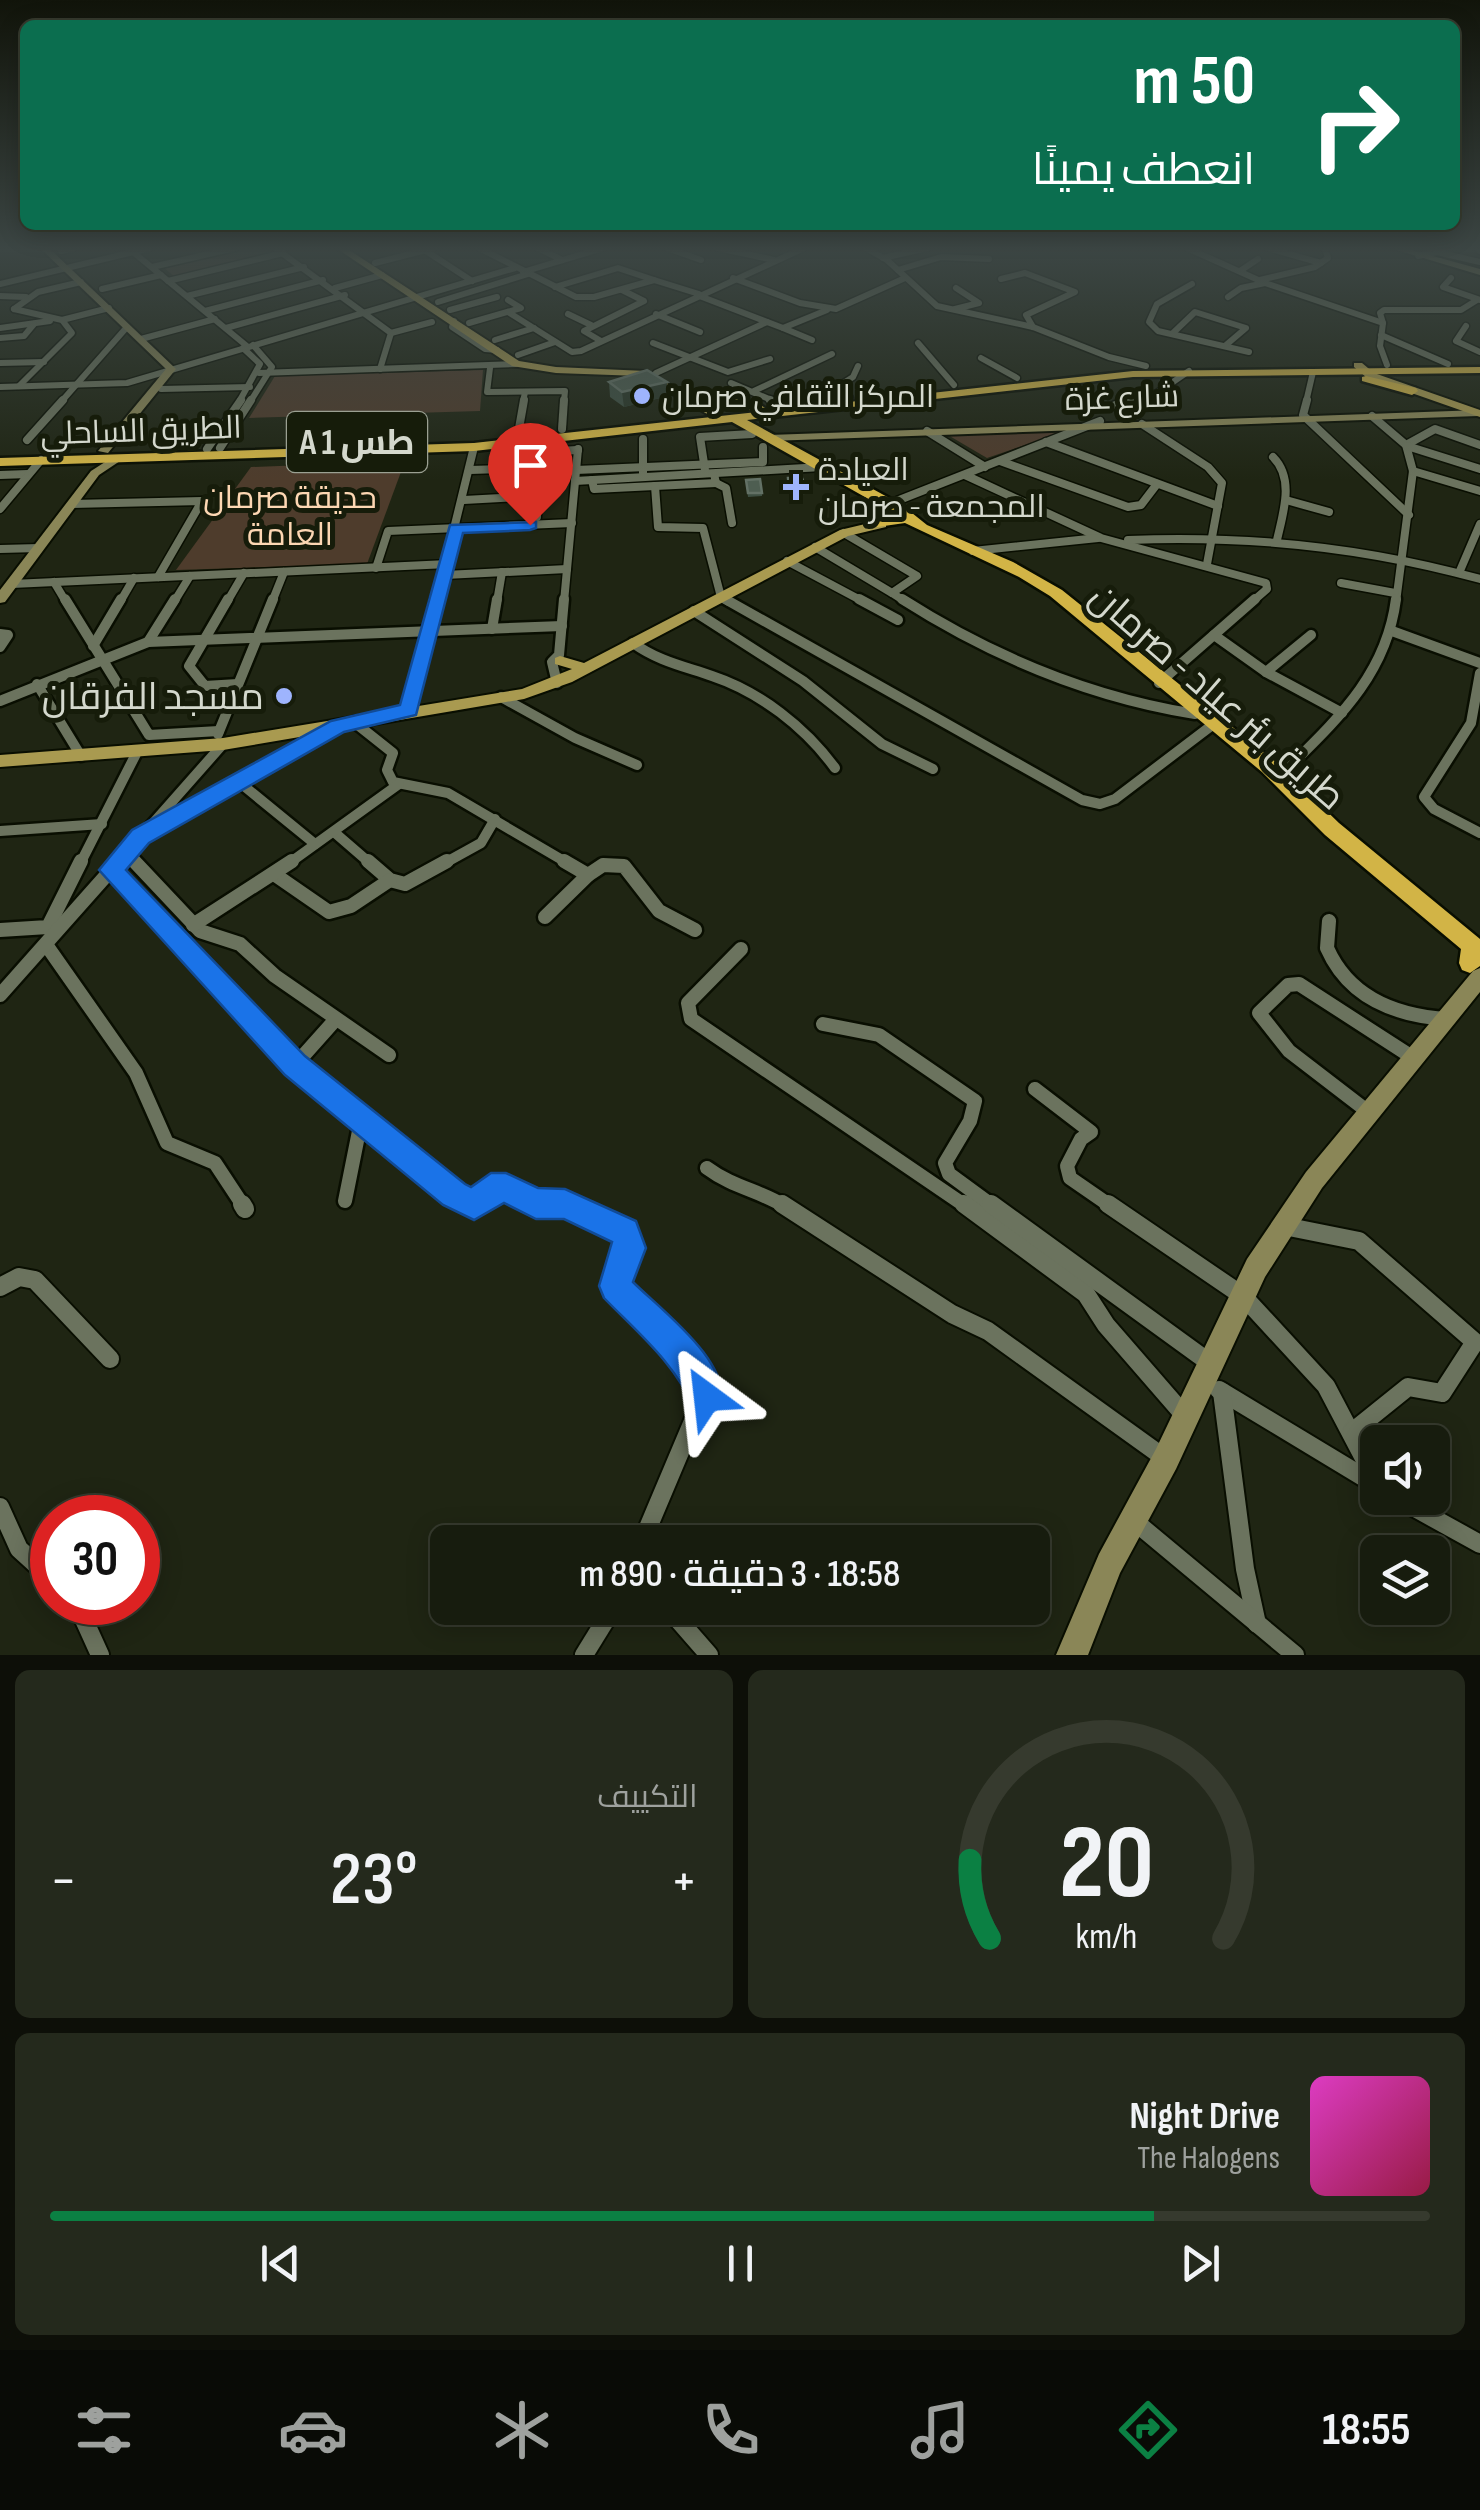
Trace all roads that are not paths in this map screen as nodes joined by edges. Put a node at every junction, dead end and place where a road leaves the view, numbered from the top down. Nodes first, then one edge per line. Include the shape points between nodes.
1 (33, 325) edge
2 (65, 325) edge
3 (127, 325) edge
4 (130, 325) edge
5 (185, 325) edge
6 (223, 325) edge
7 (236, 325) edge
8 (325, 325) edge
9 (382, 325) edge
10 (420, 325) edge
11 (466, 325) edge
12 (472, 325) edge
13 (530, 325) edge
14 (591, 325) edge
15 (634, 325) edge
16 (683, 325) edge
17 (761, 325) edge
18 (776, 325) edge
19 (790, 325) edge
20 (1025, 325) edge
21 (1152, 325) edge
22 (1181, 325) edge
23 (1237, 325) edge
24 (1383, 325) edge
25 (1466, 326) dead end
26 (1034, 327) joint
27 (226, 328) junction
28 (534, 328) junction
29 (783, 328) junction
30 (700, 332) dead end
31 (391, 333) junction
32 (1173, 333) junction
33 (137, 335) junction
34 (1380, 335) junction
35 (0, 338) edge
36 (812, 340) dead end
37 (1234, 340) junction
38 (555, 342) junction
39 (601, 342) junction
40 (653, 343) dead end
41 (918, 344) dead end
42 (496, 345) junction
43 (1226, 345) junction
44 (248, 347) junction
45 (1249, 352) junction
46 (1480, 352) edge
47 (832, 354) dead end
48 (690, 356) junction
49 (981, 358) dead end
50 (517, 359) junction
51 (770, 359) dead end
52 (44, 362) junction
53 (0, 363) edge
54 (1261, 364) junction
55 (1448, 364) junction
56 (1387, 365) junction
57 (858, 366) dead end
58 (1146, 366) junction
59 (1480, 367) edge
60 (175, 368) junction
61 (490, 368) junction
62 (1220, 368) junction
63 (380, 369) junction
64 (1365, 370) junction
65 (269, 372) junction
66 (1189, 372) junction
67 (1319, 372) junction
68 (259, 373) junction
69 (656, 373) junction
70 (1017, 378) junction
71 (1409, 382) junction
72 (127, 383) junction
73 (77, 384) junction
74 (87, 384) junction
75 (732, 384) dead end
76 (19, 386) junction
77 (954, 386) junction
78 (0, 387) edge
79 (250, 387) junction
80 (161, 389) junction
81 (754, 391) junction
82 (525, 392) junction
83 (119, 394) dead end
84 (691, 396) junction
85 (850, 398) junction
86 (1115, 405) dead end
87 (1461, 406) junction
88 (759, 408) junction
89 (778, 410) junction
90 (1479, 412) edge
91 (724, 416) junction
92 (1372, 416) junction
93 (1305, 417) junction
94 (668, 418) junction
95 (1099, 423) junction
96 (1142, 424) junction
97 (130, 425) junction
98 (690, 425) junction
99 (928, 431) junction
100 (518, 434) junction
101 (562, 434) junction
102 (589, 436) junction
103 (760, 437) junction
104 (38, 439) dead end
105 (27, 440) dead end
106 (643, 440) dead end
107 (1046, 442) junction
108 (1406, 445) junction
109 (1480, 445) edge
110 (474, 447) junction
111 (214, 448) junction
112 (578, 450) junction
113 (0, 453) edge
114 (112, 453) junction
115 (1273, 457) dead end
116 (84, 458) junction
117 (41, 460) junction
118 (1000, 461) junction
119 (0, 462) edge
120 (985, 467) junction
121 (537, 468) junction
122 (819, 468) junction
123 (1480, 469) edge
124 (470, 470) junction
125 (1413, 470) junction
126 (643, 472) junction
127 (95, 473) junction
128 (710, 474) junction
129 (965, 475) junction
130 (576, 476) junction
131 (25, 477) junction
132 (0, 478) edge
133 (592, 480) junction
134 (1156, 484) junction
135 (655, 486) junction
136 (1480, 490) edge
137 (538, 496) junction
138 (464, 500) junction
139 (1286, 500) junction
140 (72, 504) junction
141 (1218, 506) junction
142 (0, 509) edge
143 (867, 510) junction
144 (896, 511) junction
145 (1329, 512) dead end
146 (1409, 515) junction
147 (537, 517) junction
148 (732, 523) dead end
149 (556, 524) junction
150 (572, 524) junction
151 (1480, 524) edge
152 (456, 528) junction
153 (470, 528) junction
154 (848, 531) junction
155 (1212, 535) junction
156 (1102, 538) junction
157 (1277, 540) junction
158 (1114, 542) junction
159 (815, 546) junction
160 (39, 548) junction
161 (0, 549) edge
162 (973, 551) junction
163 (787, 561) junction
164 (1403, 561) junction
165 (1207, 564) junction
166 (376, 568) junction
167 (567, 569) junction
168 (446, 570) junction
169 (284, 572) junction
170 (502, 572) junction
171 (244, 573) junction
172 (1459, 573) junction
173 (190, 576) junction
174 (158, 577) junction
175 (134, 578) junction
176 (1480, 579) edge
177 (54, 582) junction
178 (12, 584) junction
179 (1340, 584) dead end
180 (892, 593) junction
181 (1395, 594) junction
182 (721, 597) junction
183 (0, 600) edge
184 (694, 611) junction
185 (898, 620) dead end
186 (562, 626) junction
187 (492, 629) junction
188 (1392, 631) junction
189 (431, 632) junction
190 (0, 634) edge
191 (1214, 635) junction
192 (1311, 635) dead end
193 (206, 641) junction
194 (253, 641) junction
195 (148, 642) junction
196 (633, 643) junction
197 (93, 646) junction
198 (0, 647) edge
199 (101, 658) junction
200 (1480, 663) edge
201 (559, 670) junction
202 (1266, 672) junction
203 (1480, 674) edge
204 (1160, 682) junction
205 (37, 684) junction
206 (238, 684) junction
207 (501, 697) junction
208 (0, 700) edge
209 (409, 710) junction
210 (1342, 713) junction
211 (1203, 721) junction
212 (347, 724) junction
213 (219, 740) junction
214 (137, 752) junction
215 (81, 756) junction
216 (0, 761) edge
217 (637, 766) dead end
218 (835, 768) dead end
219 (933, 769) dead end
220 (1280, 777) junction
221 (239, 782) junction
222 (399, 784) junction
223 (495, 820) junction
224 (102, 824) junction
225 (0, 831) edge
226 (334, 832) junction
227 (1480, 834) edge
228 (140, 837) junction
229 (316, 844) junction
230 (126, 853) junction
231 (111, 870) junction
232 (274, 874) junction
233 (588, 875) junction
234 (390, 880) junction
235 (545, 917) dead end
236 (1329, 921) dead end
237 (193, 925) junction
238 (65, 926) junction
239 (48, 927) junction
240 (0, 930) edge
241 (695, 930) dead end
242 (46, 946) junction
243 (741, 949) dead end
244 (1478, 964) edge
245 (0, 995) edge
246 (336, 1019) junction
247 (1448, 1019) junction
248 (823, 1024) dead end
249 (389, 1055) dead end
250 (1414, 1060) junction
251 (295, 1066) junction
252 (1034, 1088) dead end
253 (1371, 1114) junction
254 (361, 1121) junction
255 (707, 1168) dead end
256 (346, 1200) dead end
257 (245, 1210) dead end
258 (1284, 1226) junction
259 (0, 1287) edge
260 (1242, 1296) junction
261 (110, 1359) dead end
262 (1211, 1378) junction
263 (1185, 1416) junction
264 (1352, 1432) junction
265 (1360, 1449) edge
266 (1166, 1459) junction
267 (1360, 1474) edge
268 (0, 1507) edge
269 (1428, 1515) edge
270 (1133, 1520) junction
271 (649, 1525) edge
272 (1480, 1544) edge
273 (30, 1559) edge
274 (1257, 1624) junction
275 (86, 1625) edge
276 (603, 1625) edge
277 (683, 1625) edge
278 (100, 1655) edge
279 (584, 1655) edge
280 (709, 1655) edge
281 (1072, 1655) edge
282 (1295, 1655) edge

1 - 35 street via 25,335
2 - 52 street via 72,333
3 - 33 street
4 - 33 street
5 - 33 street
6 - 27 street
7 - 27 street
8 - 44 street
9 - 31 street
10 - 31 street
11 - 42 main road
12 - 42 main road
13 - 28 street
14 - 39 street via 584,332
15 - 39 street
16 - 30 street
17 - 48 street
18 - 29 street
19 - 29 street
20 - 26 street
21 - 32 street
22 - 32 street
23 - 37 street via 1246,328
24 - 34 street
25 - 46 street via 1456,341
26 - 58 street
27 - 44 street
28 - 38 street
28 - 42 street
29 - 36 street
31 - 63 street
32 - 43 street
33 - 60 street
33 - 73 street via 118,338
33 - 74 street
34 - 55 street
34 - 56 street
37 - 43 street
37 - 45 street
38 - 39 street via 576,352
38 - 50 street
40 - 48 street
41 - 77 street
42 - 50 main road
43 - 45 street
44 - 60 street
44 - 65 street via 271,362
44 - 68 street
45 - 54 street
47 - 81 street
48 - 51 street via 728,372
48 - 69 street
49 - 70 street
50 - 61 street
50 - 69 main road
50 - 84 main road via 556,370 642,373
52 - 53 street
52 - 76 street
54 - 62 highway, الطريق الساحلي / A 1 طس
54 - 64 highway, الطريق الساحلي / A 1 طس
55 - 56 highway, الطريق الساحلي / A 1 طس
55 - 59 highway, الطريق الساحلي / A 1 طس
56 - 64 highway, الطريق الساحلي / A 1 طس
57 - 85 street via 842,384
58 - 62 highway, الطريق الساحلي / A 1 طس
58 - 70 highway, الطريق الساحلي / A 1 طس
59 - 71 highway, الطريق الساحلي / A 1 طس
60 - 72 street
60 - 80 street
60 - 97 street
61 - 63 street
61 - 82 street via 486,392
62 - 66 highway, الطريق الساحلي / A 1 طس
62 - 67 highway, الطريق الساحلي / A 1 طس
63 - 65 street
64 - 67 highway, الطريق الساحلي / A 1 طس
64 - 71 highway, الطريق الساحلي / A 1 طس
64 - 71 main road
65 - 68 street
65 - 111 street
66 - 86 street via 1157,393
66 - 89 highway, الطريق الساحلي / A 1 طس
67 - 71 highway
67 - 93 street
68 - 79 street
69 - 84 main road
70 - 77 highway, الطريق الساحلي / A 1 طس
71 - 87 main road
72 - 74 street
72 - 83 street
73 - 74 street
73 - 76 street
73 - 105 street
74 - 104 street
75 - 81 street
76 - 78 street
77 - 85 highway, الطريق الساحلي / A 1 طس
79 - 80 street
79 - 111 street
80 - 97 street
81 - 89 street
82 - 100 street
82 - 101 street via 566,392
84 - 88 highway
84 - 91 main road
84 - 94 highway via 684,411
85 - 89 highway, الطريق الساحلي / A 1 طس
87 - 90 main road
87 - 93 street, شارع غزة
88 - 89 highway, الطريق الساحلي / A 1 طس
88 - 91 highway, الطريق الساحلي / A 1 طس
89 - 91 highway, الطريق الساحلي / A 1 طس
89 - 103 highway
90 - 92 street, شارع غزة
91 - 94 highway, الطريق الساحلي / A 1 طس
91 - 98 highway, الطريق الساحلي / A 1 طس
91 - 103 highway, طريق بئر عياد - صرمان
92 - 93 street, شارع غزة
92 - 108 street
93 - 95 street, شارع غزة
93 - 96 street, شارع غزة
93 - 146 street
94 - 101 highway, الطريق الساحلي / A 1 طس
95 - 96 street, شارع غزة
95 - 99 street, شارع غزة
95 - 103 street, شارع غزة
95 - 107 street
96 - 141 street via 1215,473 1223,488
97 - 114 street
98 - 102 highway, الطريق الساحلي / A 1 طس
98 - 103 highway
99 - 103 street, شارع غزة
99 - 120 street
100 - 101 highway, الطريق الساحلي / A 1 طس
100 - 111 highway, الطريق الساحلي / A 1 طس
101 - 102 highway, الطريق الساحلي / A 1 طس
101 - 110 highway, الطريق الساحلي / A 1 طس
101 - 112 street
102 - 112 street
103 - 122 highway, طريق بئر عياد - صرمان
103 - 128 street via 764,461
103 - 128 street via 700,437
106 - 126 street
107 - 118 street
107 - 134 street
108 - 109 street via 1435,429
108 - 123 street
108 - 125 street
110 - 114 highway, الطريق الساحلي / A 1 طس
110 - 124 street
111 - 114 highway, الطريق الساحلي / A 1 طس
112 - 121 street via 540,451
112 - 130 street
113 - 114 highway, الطريق الساحلي / A 1 طس
114 - 116 highway, الطريق الساحلي / A 1 طس
114 - 127 street
115 - 139 street via 1282,466
116 - 117 highway, الطريق الساحلي / A 1 طس
116 - 127 street
117 - 119 highway, الطريق الساحلي / A 1 طس
117 - 131 street
118 - 120 street
118 - 134 street via 1128,507 1141,505
120 - 129 street
121 - 124 street
121 - 137 street
122 - 128 street
122 - 143 highway, طريق بئر عياد - صرمان via 860,496
122 - 144 highway, طريق بئر عياد - صرمان
124 - 138 street
125 - 136 street
125 - 146 street
126 - 128 street
126 - 130 street
126 - 133 street
127 - 140 street
128 - 135 street
128 - 148 street via 726,488
129 - 144 street
129 - 156 street
130 - 133 street
130 - 150 street
131 - 132 street
131 - 142 street
133 - 135 street via 594,489
134 - 141 street
135 - 182 street via 658,527 703,528
137 - 138 street
137 - 147 street
138 - 152 street
139 - 145 street
139 - 157 street
140 - 160 street
140 - 174 street via 202,500
141 - 155 street
143 - 144 highway
143 - 154 main road
144 - 154 main road
144 - 162 highway, طريق بئر عياد - صرمان
144 - 204 highway, طريق بئر عياد - صرمان via 1043,589
146 - 164 street
147 - 149 street
147 - 153 street via 472,520
149 - 150 street
149 - 153 street
150 - 167 street
151 - 172 street
152 - 153 street
152 - 166 street via 387,531
152 - 168 street
154 - 159 main road
154 - 180 street via 916,574
155 - 157 street
155 - 158 street
155 - 165 street
156 - 158 street
156 - 162 street
157 - 164 street
158 - 165 street
159 - 163 main road
159 - 180 street
160 - 161 street
160 - 178 street
162 - 204 highway, طريق بئر عياد - صرمان via 1050,589
163 - 182 main road
163 - 185 street
164 - 172 street
164 - 181 street
165 - 191 street via 1268,586
166 - 168 street
166 - 169 street
167 - 170 street
167 - 186 street
168 - 170 street
168 - 189 street
169 - 171 street
169 - 194 street
170 - 187 street
171 - 173 street
171 - 193 street
172 - 176 street
173 - 174 street
173 - 195 street
174 - 175 street
175 - 177 street
175 - 197 street
177 - 178 street
177 - 197 street
178 - 183 street
179 - 181 street
180 - 211 street via 1071,685
181 - 188 street
182 - 184 main road
182 - 211 street via 1090,803 1115,798
184 - 196 main road
184 - 219 street via 803,681 882,744
186 - 187 street
186 - 201 street
187 - 189 street
188 - 200 street
188 - 210 street via 1371,679
189 - 194 street
189 - 209 street
190 - 198 street via 8,635
191 - 202 street
191 - 204 street
192 - 202 street
193 - 194 street
193 - 195 street
193 - 206 street via 190,669 207,687
194 - 206 street
195 - 199 street
196 - 201 main road via 585,668
196 - 218 street via 679,670 729,683 810,739
197 - 199 street
199 - 205 street
199 - 213 street via 149,735
201 - 207 main road via 536,690
202 - 210 street
203 - 227 street via 1471,723 1424,797
204 - 211 highway, طريق بئر عياد - صرمان
204 - 220 highway, طريق بئر عياد - صرمان
205 - 208 street
205 - 215 street
206 - 213 street
207 - 209 main road
207 - 217 street
209 - 212 main road
210 - 220 street
211 - 244 highway, طريق بئر عياد - صرمان
212 - 213 main road
212 - 221 street
212 - 222 street via 393,753 388,777
213 - 214 main road
213 - 228 street
214 - 215 main road
214 - 224 street
215 - 216 main road
220 - 244 highway, طريق بئر عياد - صرمان
221 - 228 street
221 - 229 street
222 - 223 street via 437,789
222 - 226 street
223 - 233 street
223 - 234 street via 482,843 440,869 416,882
224 - 225 street
224 - 239 street
226 - 229 street
226 - 234 street
228 - 230 street
229 - 232 street
230 - 231 street
230 - 237 street
231 - 238 street
231 - 251 street
232 - 234 street via 328,912 351,906
232 - 237 street
233 - 235 street
233 - 241 street via 614,861 640,882 655,908
236 - 247 street via 1322,938 1332,961 1376,1002 1409,1015
237 - 246 street via 240,944
238 - 239 street
238 - 242 street
239 - 240 street
242 - 245 street
242 - 257 street via 136,1073 167,1143 215,1163
243 - 263 street via 688,1003 691,1018 892,1152 1086,1294
244 - 247 street
246 - 249 street
246 - 251 street
247 - 250 street
248 - 262 street via 879,1035 975,1101 945,1164 949,1174
250 - 253 street
250 - 253 street via 1299,984 1259,1013 1286,1048
251 - 254 street
252 - 260 street via 1091,1132 1067,1166 1070,1178
253 - 258 street
254 - 256 street
254 - 271 street via 472,1204 497,1186 536,1203 565,1204 625,1232 630,1248 615,1286 707,1388
255 - 266 street via 732,1187 769,1196 988,1330
258 - 260 street
258 - 264 street via 1359,1241 1473,1336 1442,1392 1408,1387
259 - 261 street via 19,1277 34,1280
260 - 262 street
260 - 264 street via 1326,1386
262 - 263 street
262 - 267 street
262 - 274 street
263 - 266 street
264 - 265 street
266 - 270 street
268 - 273 street
269 - 272 street
270 - 274 street
270 - 281 street
274 - 282 street
275 - 278 street
276 - 279 street
277 - 280 street

